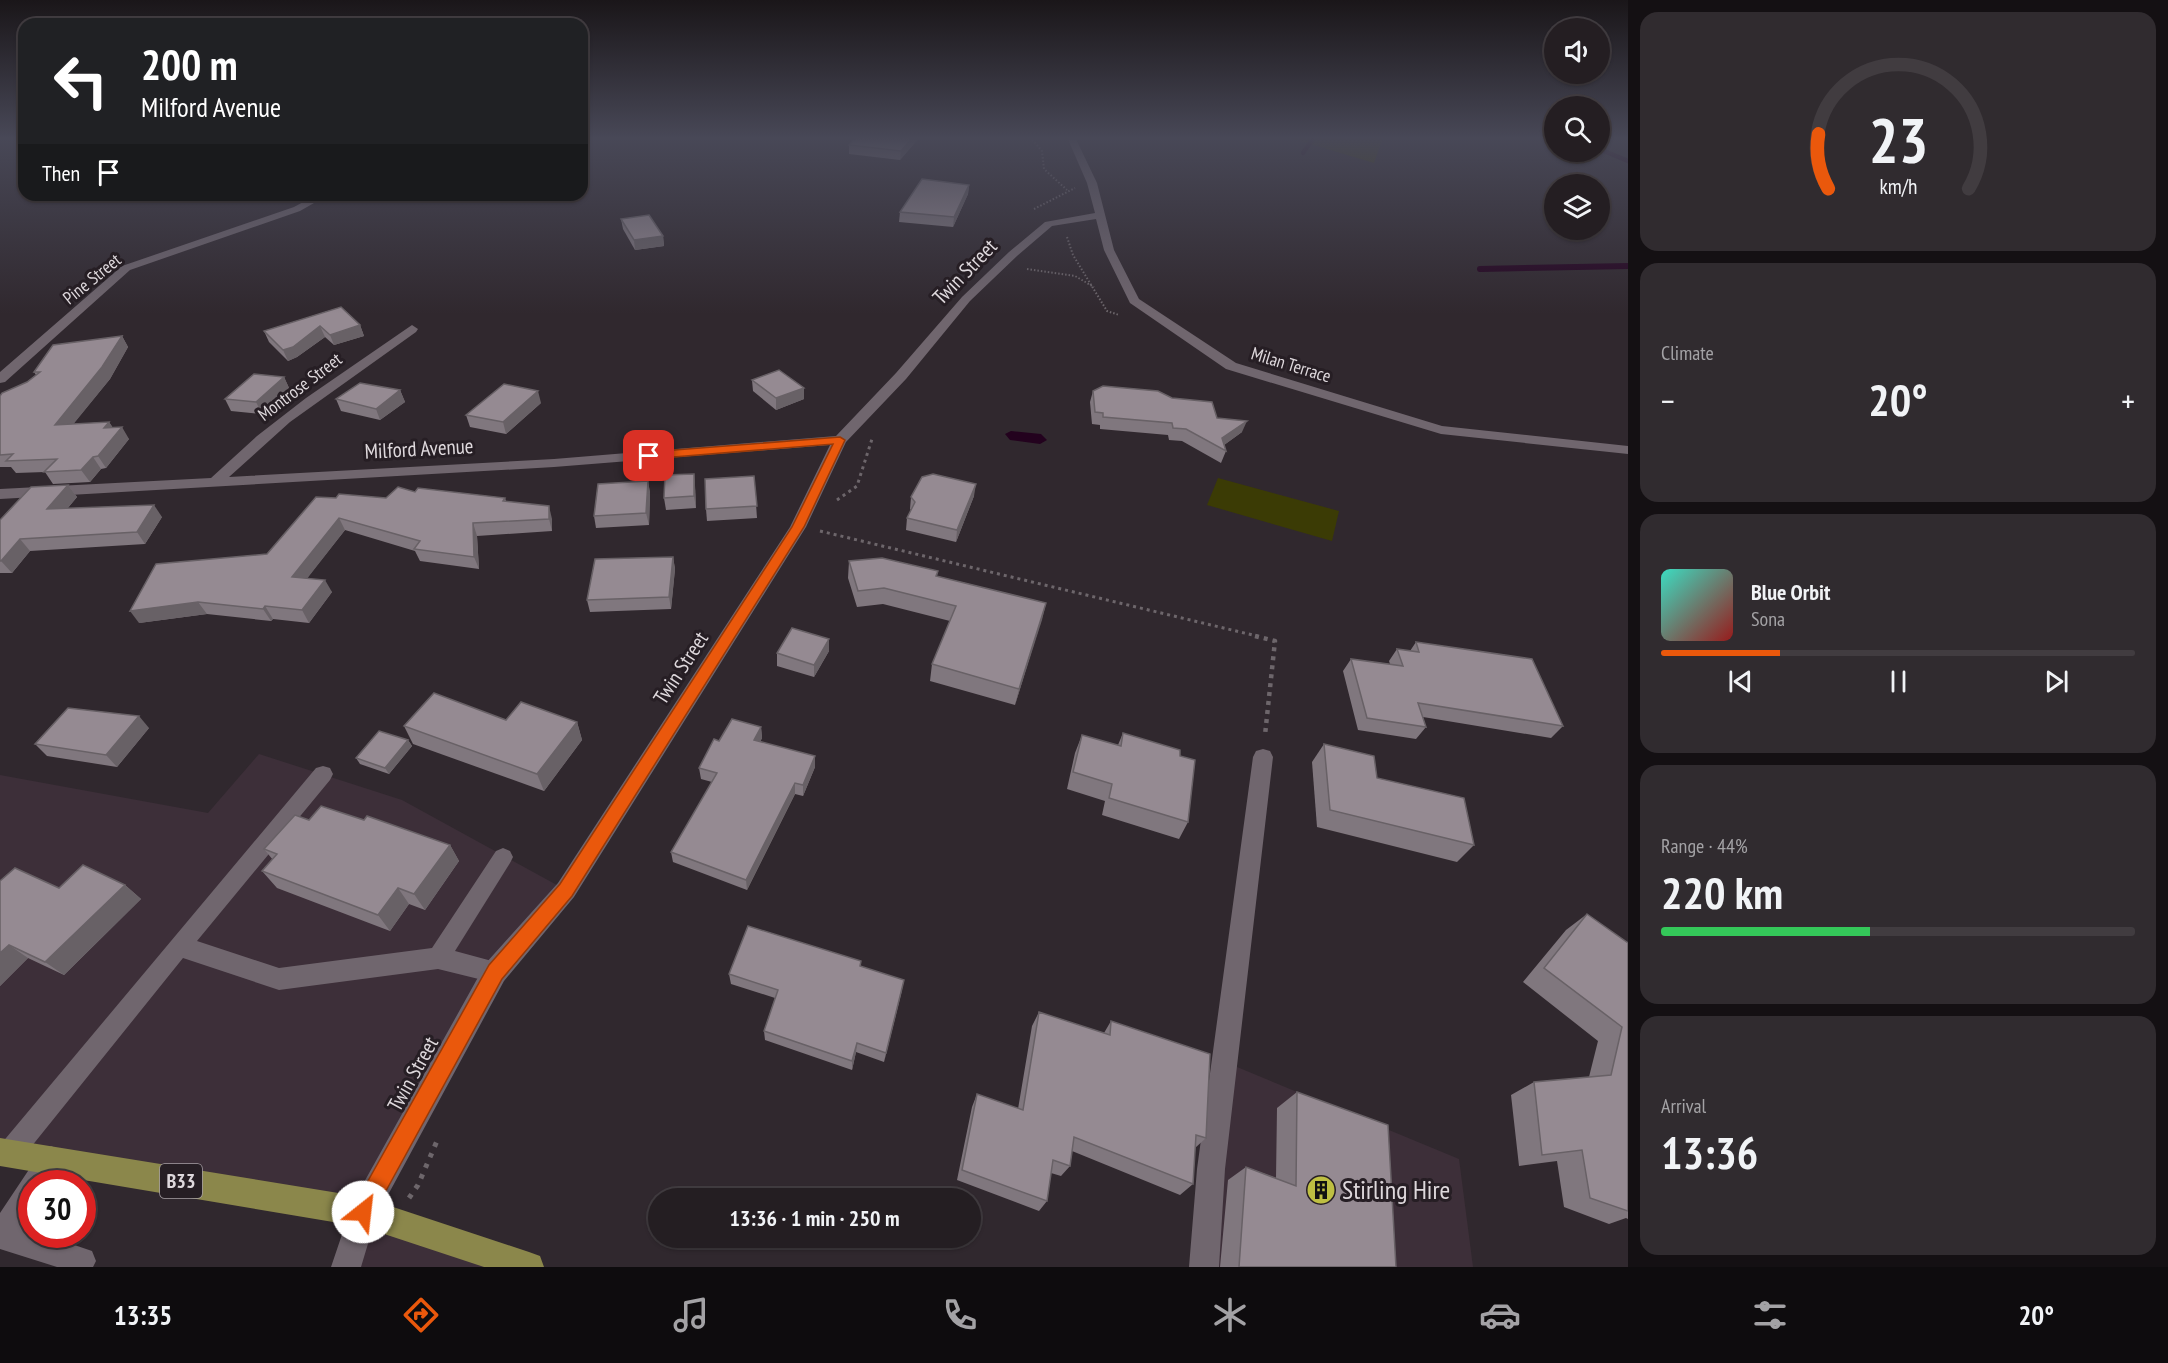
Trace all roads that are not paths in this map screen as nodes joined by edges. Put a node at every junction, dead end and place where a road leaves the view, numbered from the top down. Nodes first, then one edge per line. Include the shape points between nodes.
1 (1096, 196) edge
2 (312, 201) edge
3 (1101, 215) junction
4 (412, 328) dead end
5 (0, 379) edge
6 (840, 440) junction
7 (1628, 450) edge
8 (216, 481) junction
9 (0, 494) edge
10 (1263, 758) road end
11 (323, 774) dead end
12 (503, 857) dead end
13 (179, 946) junction
14 (438, 958) junction
15 (495, 972) junction
16 (5, 1153) edge
17 (51, 1159) junction
18 (44, 1170) edge
19 (18, 1210) edge
20 (363, 1212) junction
21 (1, 1235) edge
22 (82, 1261) dead end
23 (346, 1267) edge
24 (530, 1267) edge
25 (1204, 1267) edge

1 - 3 street, Milan Terrace
2 - 5 street, Pine Street via 126,268
3 - 6 street, Twin Street via 1049,225 985,280
3 - 7 street, Milan Terrace via 1109,250 1134,301 1231,366 1440,430
4 - 8 street, Montrose Street via 318,394 240,456
6 - 8 street, Milford Avenue via 554,463
6 - 15 street, Twin Street via 798,527 566,890
8 - 9 street, Milford Avenue
10 - 25 street via 1211,1168
11 - 13 lane
12 - 14 lane
13 - 14 lane via 279,980
13 - 16 lane
14 - 15 lane
15 - 20 street, Twin Street
16 - 17 main road, B33
17 - 18 lane
17 - 20 main road, B33
19 - 21 lane
20 - 23 street, Twin Street
20 - 24 main road, B33
21 - 22 lane

